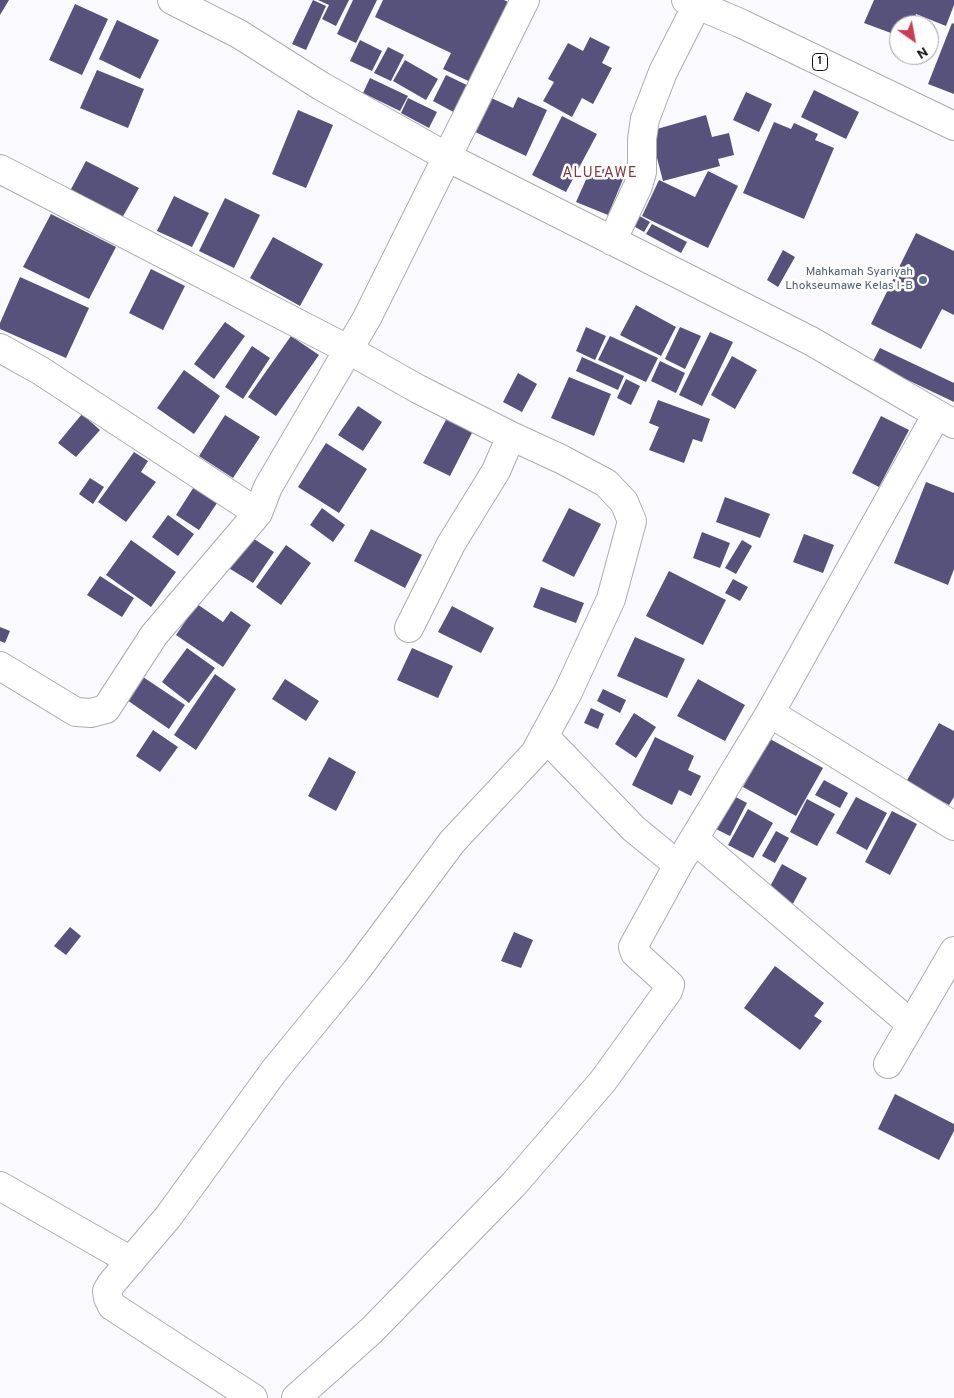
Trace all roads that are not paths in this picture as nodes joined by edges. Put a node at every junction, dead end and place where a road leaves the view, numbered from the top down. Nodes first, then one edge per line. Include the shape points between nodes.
1 (172, 0) edge
2 (525, 0) edge
3 (691, 2) edge
4 (954, 126) edge
5 (447, 157) junction
6 (0, 169) edge
7 (612, 240) junction
8 (0, 348) edge
9 (349, 350) junction
10 (946, 419) edge
11 (511, 436) junction
12 (258, 513) junction
13 (409, 628) dead end
14 (0, 666) edge
15 (770, 713) junction
16 (544, 736) junction
17 (954, 826) edge
18 (694, 839) junction
19 (678, 865) junction
20 (954, 950) edge
21 (911, 1024) junction
22 (888, 1064) dead end
23 (0, 1186) edge
24 (120, 1273) junction
25 (253, 1398) edge
26 (296, 1398) edge

1 - 5 main road via 239,34 321,86
2 - 5 main road
3 - 4 main road, 1
3 - 7 main road via 645,118 642,172 638,186
5 - 7 main road
5 - 9 main road
6 - 9 main road
7 - 10 main road via 812,341
8 - 12 main road via 41,371
9 - 11 main road
9 - 12 main road via 268,487
10 - 15 main road
11 - 13 main road via 496,471 451,544
11 - 16 main road via 606,483 624,502 632,522 611,599
12 - 14 main road via 154,635 106,709 76,712
15 - 17 main road
15 - 18 main road
16 - 19 main road via 634,828
16 - 24 main road via 535,753 452,842 356,971 274,1071 168,1217
18 - 19 main road
18 - 21 main road
19 - 26 main road via 633,947 635,953 670,985 668,991 602,1081 514,1184 372,1330
20 - 21 main road
21 - 22 main road
23 - 24 main road
24 - 25 main road via 107,1291 112,1306

